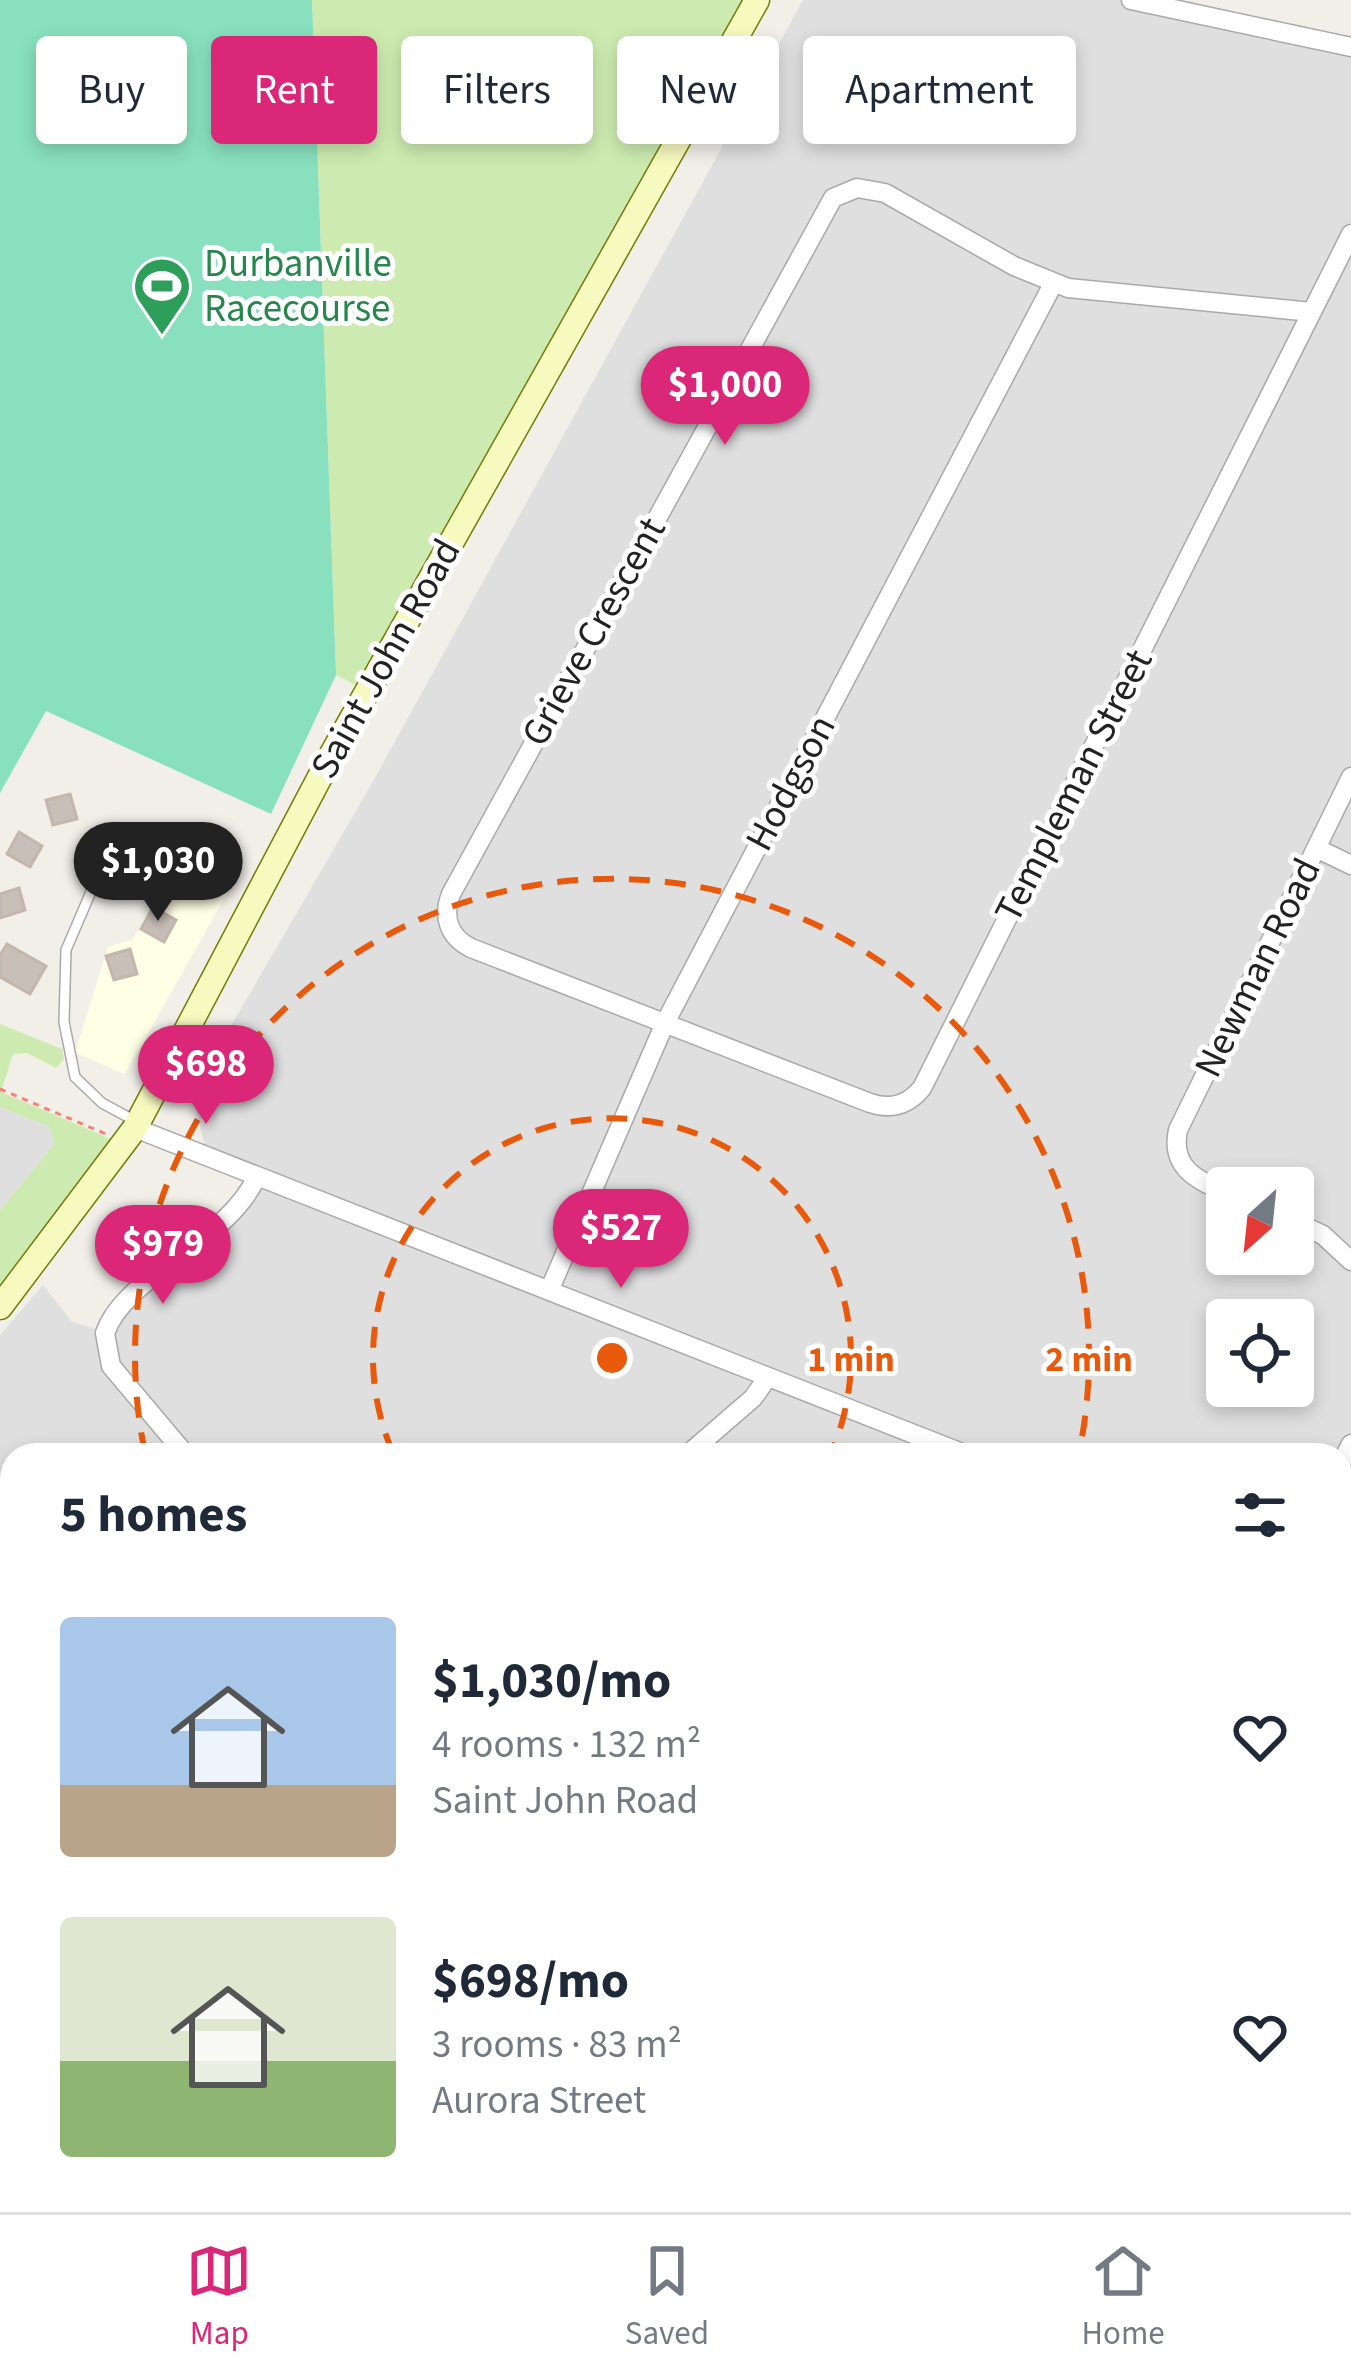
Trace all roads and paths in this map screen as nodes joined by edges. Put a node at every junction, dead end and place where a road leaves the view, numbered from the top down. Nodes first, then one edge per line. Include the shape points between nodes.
1 (757, 0) edge
2 (1131, 0) edge
3 (1351, 47) edge
4 (1351, 234) edge
5 (1053, 284) junction
6 (1312, 312) junction
7 (1351, 777) edge
8 (1316, 848) junction
9 (105, 859) dead end
10 (1351, 865) edge
11 (665, 1023) junction
12 (0, 1089) edge
13 (132, 1131) junction
14 (256, 1176) junction
15 (1206, 1183) edge
16 (1314, 1231) edge
17 (1351, 1261) edge
18 (549, 1291) junction
19 (0, 1307) edge
20 (768, 1377) junction
21 (176, 1443) edge
22 (701, 1443) edge
23 (936, 1443) edge

1 - 13 main road, Saint John Road via 332,754
2 - 3 street
4 - 6 street, Templeman Street
5 - 6 street, Grieve Crescent via 1134,299
5 - 11 street, Hodgson
5 - 11 street, Grieve Crescent via 885,193 857,188 832,198 452,894 447,918 462,944
6 - 11 street, Templeman Street via 917,1094 878,1106
7 - 8 street, Newman Road
8 - 10 street
8 - 15 street, Newman Road via 1178,1130 1179,1161
9 - 13 lane via 65,950 64,1022 75,1077
11 - 18 street, Hodgson
12 - 13 path
13 - 14 street
13 - 19 main road, Saint John Road
14 - 18 street
14 - 21 street via 242,1206 118,1309 105,1333 111,1366
16 - 17 street
18 - 20 street
20 - 22 street
20 - 23 street

